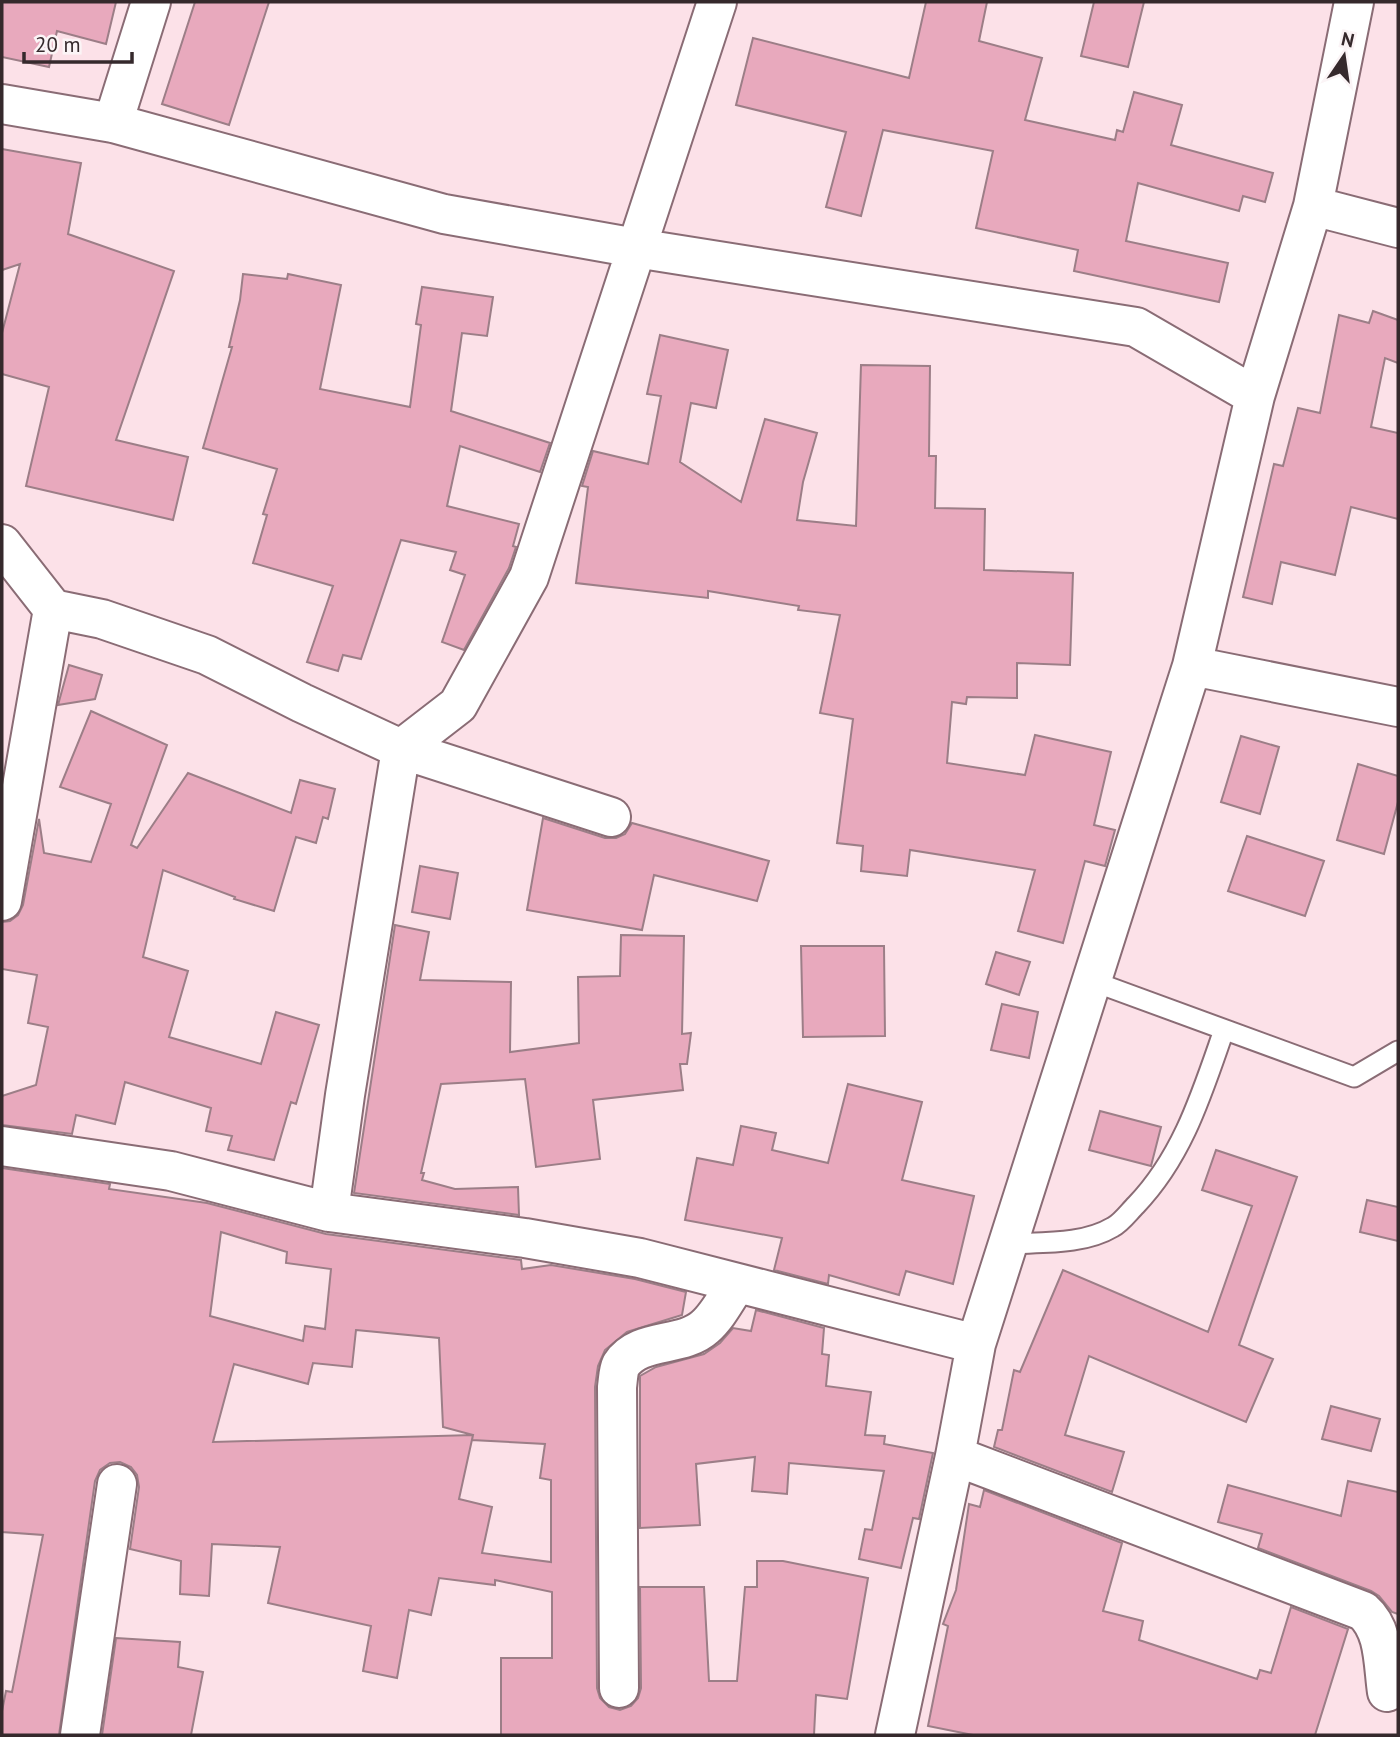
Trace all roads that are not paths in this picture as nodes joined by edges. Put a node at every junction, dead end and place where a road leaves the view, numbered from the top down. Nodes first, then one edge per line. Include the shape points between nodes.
1 (151, 2) edge
2 (717, 2) edge
3 (1354, 2) edge
4 (2, 104) edge
5 (113, 123) junction
6 (1313, 206) junction
7 (1398, 228) edge
8 (636, 248) junction
9 (1255, 396) junction
10 (2, 544) edge
11 (53, 609) junction
12 (1192, 666) junction
13 (1398, 707) edge
14 (401, 749) junction
15 (611, 817) dead end
16 (2, 901) edge
17 (1092, 981) junction
18 (1224, 1030) junction
19 (1398, 1051) edge
20 (2, 1146) edge
21 (329, 1212) junction
22 (1008, 1244) junction
23 (737, 1283) junction
24 (976, 1344) junction
25 (955, 1456) junction
26 (117, 1484) dead end
27 (619, 1688) dead end
28 (1387, 1692) dead end
29 (80, 1735) edge
30 (895, 1735) edge

1 - 5 street
2 - 8 street
3 - 6 street
4 - 5 street
5 - 8 street via 444,214
6 - 7 street
6 - 9 street
8 - 9 street via 1136,327
8 - 14 street via 529,577 458,705
9 - 12 street
10 - 11 street
11 - 14 street via 102,619 207,655
11 - 16 street
12 - 13 street
12 - 17 street
14 - 15 street
14 - 21 street
17 - 18 lane
17 - 22 street
18 - 19 lane via 1354,1077
18 - 22 lane via 1180,1146 1146,1194 1114,1227 1080,1239
20 - 21 street via 171,1171
21 - 23 street via 525,1238 627,1256
22 - 24 street
23 - 24 street
23 - 27 street via 704,1328 631,1355 620,1366
24 - 25 street
25 - 28 street via 1363,1611 1378,1630
25 - 30 street
26 - 29 street

